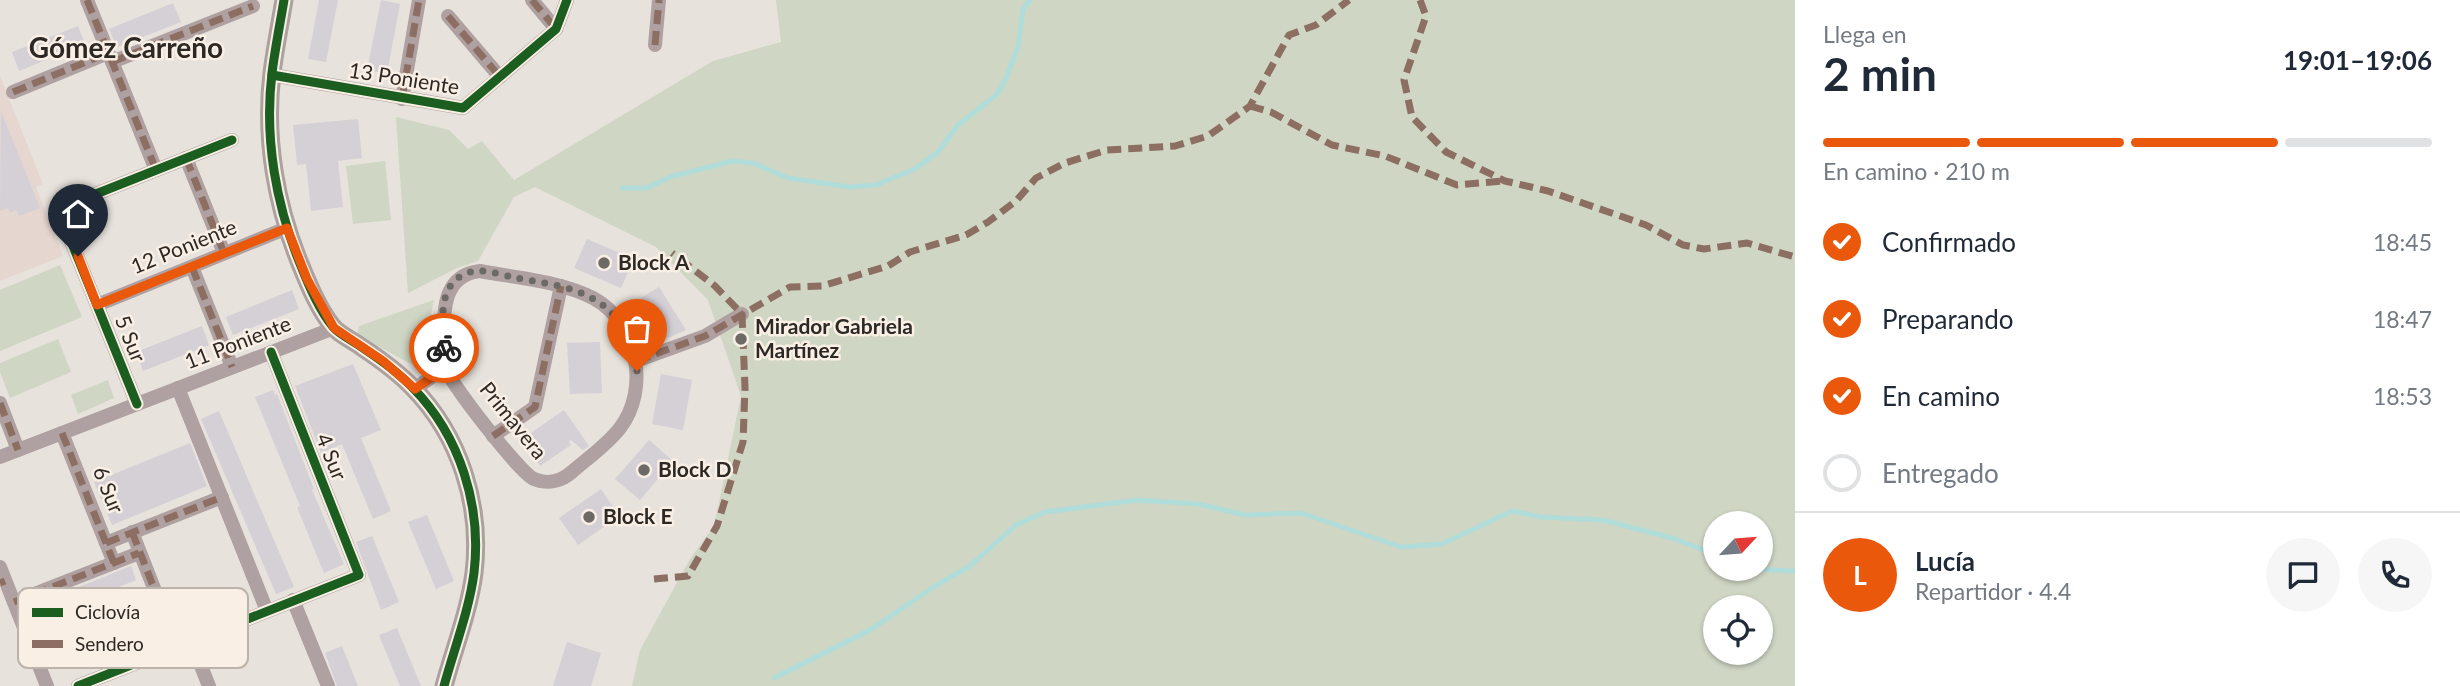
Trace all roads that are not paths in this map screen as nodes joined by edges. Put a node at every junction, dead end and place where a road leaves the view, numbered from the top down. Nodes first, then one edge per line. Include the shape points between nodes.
1 (87, 0) edge
2 (284, 0) edge
3 (419, 0) edge
4 (532, 0) edge
5 (567, 0) edge
6 (659, 0) edge
7 (253, 6) dead end
8 (448, 16) dead end
9 (556, 29) junction
10 (655, 45) dead end
11 (110, 58) junction
12 (272, 75) junction
13 (500, 77) junction
14 (13, 92) dead end
15 (402, 99) junction
16 (232, 140) dead end
17 (186, 158) junction
18 (156, 170) junction
19 (287, 228) junction
20 (224, 253) junction
21 (192, 267) junction
22 (561, 286) junction
23 (97, 305) junction
24 (742, 314) dead end
25 (334, 328) junction
26 (271, 352) junction
27 (636, 361) junction
28 (232, 367) junction
29 (445, 368) junction
30 (178, 388) junction
31 (415, 389) junction
32 (0, 403) edge
33 (137, 404) junction
34 (62, 433) junction
35 (493, 436) junction
36 (18, 450) junction
37 (0, 457) edge
38 (222, 497) junction
39 (132, 532) junction
40 (106, 542) junction
41 (139, 553) junction
42 (114, 563) junction
43 (2, 577) edge
44 (50, 588) edge
45 (153, 588) edge
46 (18, 600) edge
47 (293, 600) junction
48 (14, 602) junction
49 (267, 611) junction
50 (18, 612) edge
51 (248, 618) edge
52 (40, 668) edge
53 (129, 668) edge
54 (202, 668) edge
55 (94, 683) edge
56 (47, 686) edge
57 (78, 686) edge
58 (209, 686) edge
59 (328, 686) edge
60 (444, 686) edge

1 - 11 street
2 - 12 street
3 - 15 street
4 - 9 street
5 - 9 street, 13 Poniente
6 - 10 street
7 - 11 street
8 - 13 street
9 - 13 street, 13 Poniente
11 - 14 street
11 - 18 street
12 - 15 street, 13 Poniente
12 - 19 street via 272,154
13 - 15 street, 13 Poniente via 463,108
16 - 17 street
17 - 18 street
17 - 20 street
18 - 23 street, 5 Sur via 58,209
19 - 20 street, 12 Poniente
19 - 25 street via 307,279
20 - 21 street, 12 Poniente
21 - 23 street, 12 Poniente
21 - 28 street
22 - 27 street, Primavera via 594,299 614,315
22 - 29 street, Primavera via 480,271 458,278 448,290 443,318
22 - 35 street via 535,407
23 - 33 street, 5 Sur
24 - 27 street via 705,336
25 - 26 street, 11 Poniente
25 - 31 street
26 - 28 street, 11 Poniente
26 - 47 street, 4 Sur via 359,575
27 - 35 street, Primavera via 636,391 620,429 564,478 549,482 527,476
28 - 30 street, 11 Poniente
29 - 31 street
29 - 35 street, Primavera
30 - 33 street, 11 Poniente
30 - 38 street
31 - 60 street via 453,446 473,512 472,581
32 - 36 street
33 - 34 street, 11 Poniente
34 - 36 street, 11 Poniente
34 - 40 street, 6 Sur
36 - 37 street, 11 Poniente
38 - 39 street
38 - 49 street
39 - 40 street
39 - 41 street, 6 Sur
40 - 42 street, 6 Sur
41 - 42 street
41 - 45 street, 6 Sur
42 - 44 street
43 - 48 street
46 - 48 street
47 - 49 street
47 - 59 street
48 - 50 street
49 - 51 street
52 - 56 street
53 - 55 street
54 - 58 street
55 - 57 street

